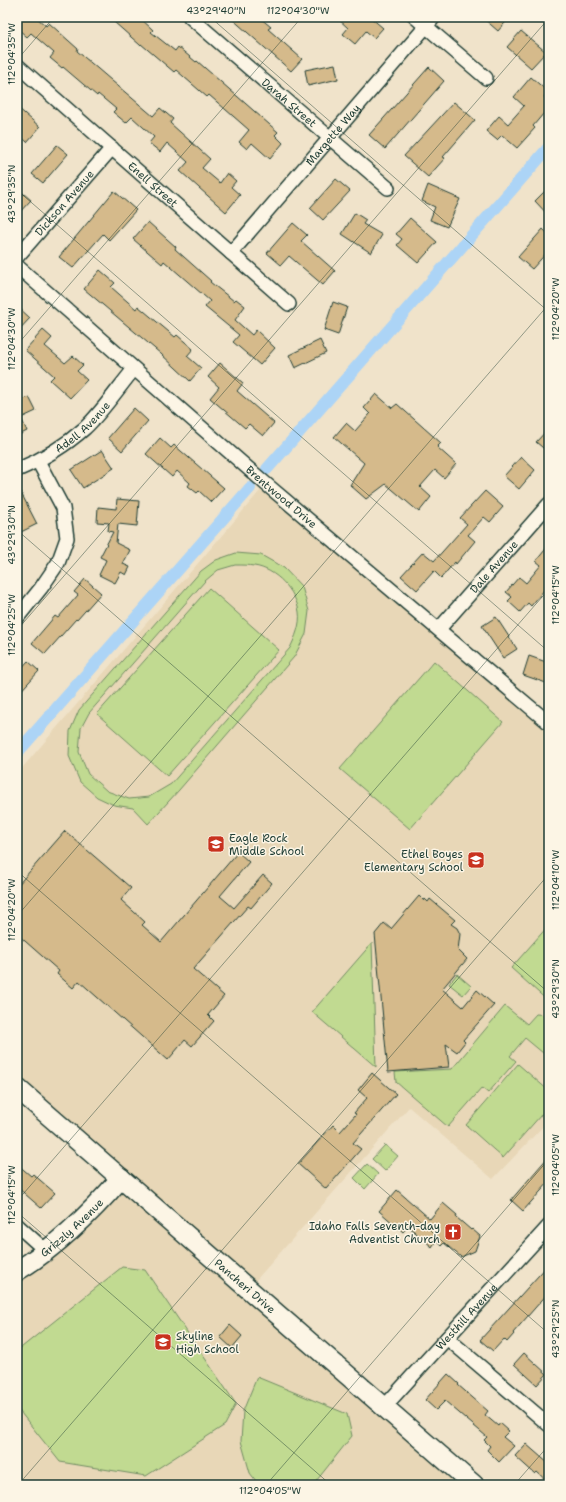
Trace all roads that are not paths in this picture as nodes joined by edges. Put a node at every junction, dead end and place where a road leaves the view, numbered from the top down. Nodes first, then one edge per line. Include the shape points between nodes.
1 (190, 17) edge
2 (415, 17) edge
3 (430, 22) edge
4 (17, 65) edge
5 (486, 78) dead end
6 (329, 138) junction
7 (112, 148) junction
8 (388, 188) dead end
9 (231, 253) junction
10 (17, 257) edge
11 (17, 266) edge
12 (288, 304) dead end
13 (134, 369) junction
14 (38, 461) junction
15 (17, 470) edge
16 (549, 504) edge
17 (17, 618) edge
18 (439, 629) junction
19 (549, 723) edge
20 (17, 1088) edge
21 (121, 1178) junction
22 (17, 1225) edge
23 (549, 1226) edge
24 (46, 1251) junction
25 (17, 1271) edge
26 (447, 1338) junction
27 (385, 1406) junction
28 (547, 1420) edge
29 (474, 1485) edge

1 - 6 street, Darah Street
2 - 3 street
3 - 5 street
3 - 6 street, Margette Way
4 - 7 street, Enell Street
6 - 8 street, Darah Street
6 - 9 street, Margette Way
7 - 9 street, Enell Street
7 - 10 street, Dickson Avenue
9 - 12 street, Enell Street
11 - 13 street, Brentwood Drive
13 - 14 street, Adell Avenue via 86,426
13 - 18 street, Brentwood Drive
14 - 15 street, Adell Avenue
14 - 17 street via 63,508 67,538 58,563
16 - 18 street, Dale Avenue
18 - 19 street, Brentwood Drive
20 - 21 street, Pancheri Drive
21 - 24 street, Grizzly Avenue
21 - 27 street, Pancheri Drive
22 - 24 street
23 - 26 street, Westhill Avenue
24 - 25 street, Grizzly Avenue
26 - 27 street, Westhill Avenue
26 - 28 street
27 - 29 street, Pancheri Drive

